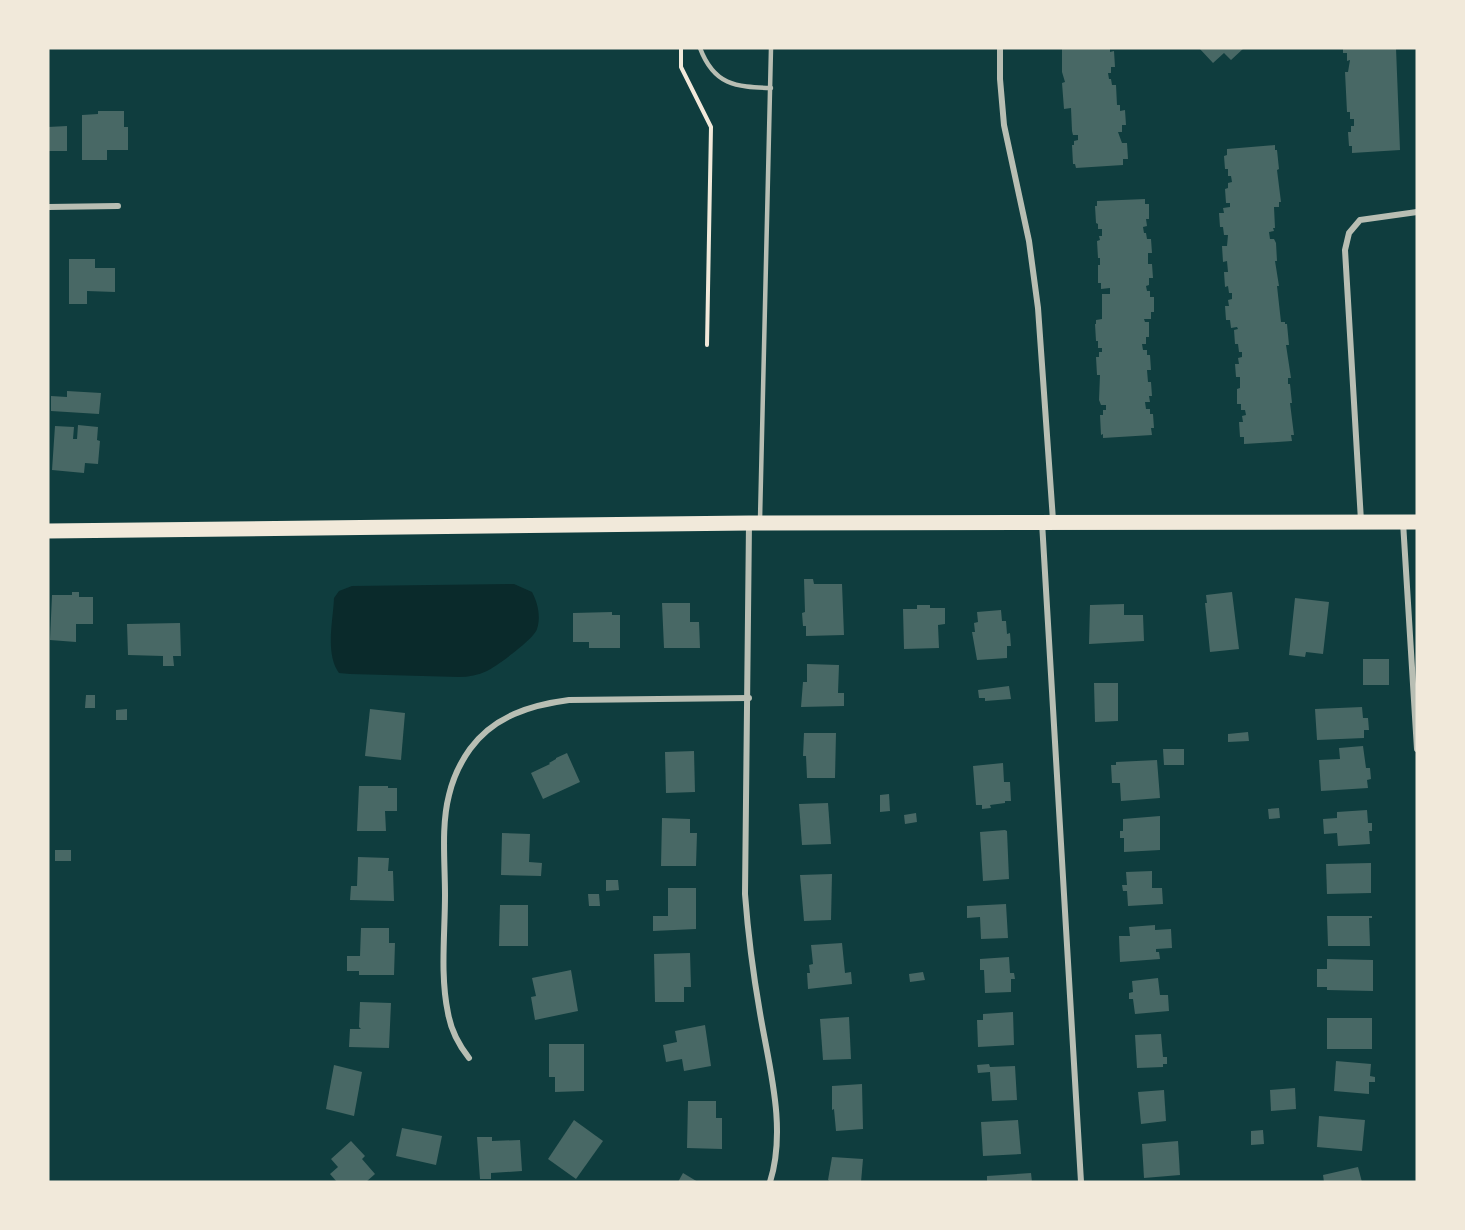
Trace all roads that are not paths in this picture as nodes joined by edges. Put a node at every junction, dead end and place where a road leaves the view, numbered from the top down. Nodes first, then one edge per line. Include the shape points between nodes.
1 (700, 48) edge
2 (771, 48) edge
3 (1000, 48) edge
4 (771, 88) junction
5 (118, 206) dead end
6 (48, 207) edge
7 (1417, 212) edge
8 (1047, 521) junction
9 (1361, 521) junction
10 (1410, 521) edge
11 (754, 523) junction
12 (48, 531) edge
13 (748, 698) junction
14 (1417, 749) edge
15 (469, 1058) dead end
16 (770, 1182) edge
17 (1081, 1182) edge

1 - 4 lane via 715,75 730,84
2 - 4 lane
3 - 8 street via 1004,125 1029,241 1038,308
4 - 11 lane
5 - 6 street
7 - 9 street via 1360,220 1349,233 1345,249
8 - 9 main road
8 - 11 main road
8 - 17 street
9 - 10 main road
10 - 14 street
11 - 12 main road
11 - 13 street
13 - 15 street via 569,700 541,704 518,711 471,747 454,779 445,829 444,983 455,1039
13 - 16 street via 745,894 748,944 774,1099 777,1136

